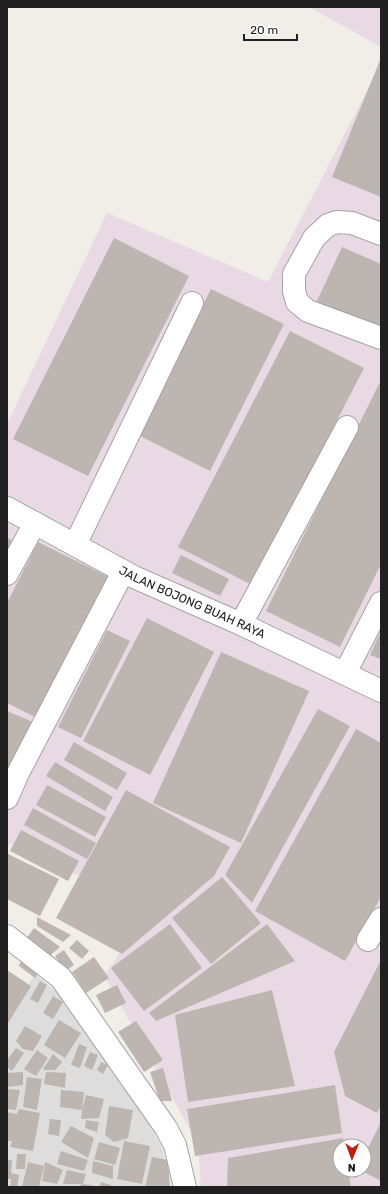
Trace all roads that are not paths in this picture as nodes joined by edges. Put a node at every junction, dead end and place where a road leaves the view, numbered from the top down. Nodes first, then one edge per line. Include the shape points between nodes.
1 (381, 234) edge
2 (192, 303) dead end
3 (381, 338) edge
4 (347, 427) dead end
5 (7, 508) edge
6 (35, 523) junction
7 (75, 545) junction
8 (123, 572) junction
9 (7, 574) edge
10 (381, 603) edge
11 (241, 624) junction
12 (345, 673) junction
13 (381, 691) edge
14 (7, 798) edge
15 (381, 918) edge
16 (7, 936) edge
17 (368, 940) dead end
18 (185, 1187) edge

1 - 3 street via 352,223 337,222 328,225 314,238 294,274 297,302 308,311
2 - 7 street
4 - 11 street
5 - 6 street, JALAN BOJONG BUAH RAYA
6 - 7 street, JALAN BOJONG BUAH RAYA
6 - 9 street
7 - 8 street, JALAN BOJONG BUAH RAYA
8 - 11 street, JALAN BOJONG BUAH RAYA
8 - 14 street
10 - 12 street
11 - 12 street, JALAN BOJONG BUAH RAYA
12 - 13 street, JALAN BOJONG BUAH RAYA
15 - 17 street
16 - 18 street via 61,978 166,1128 175,1145

